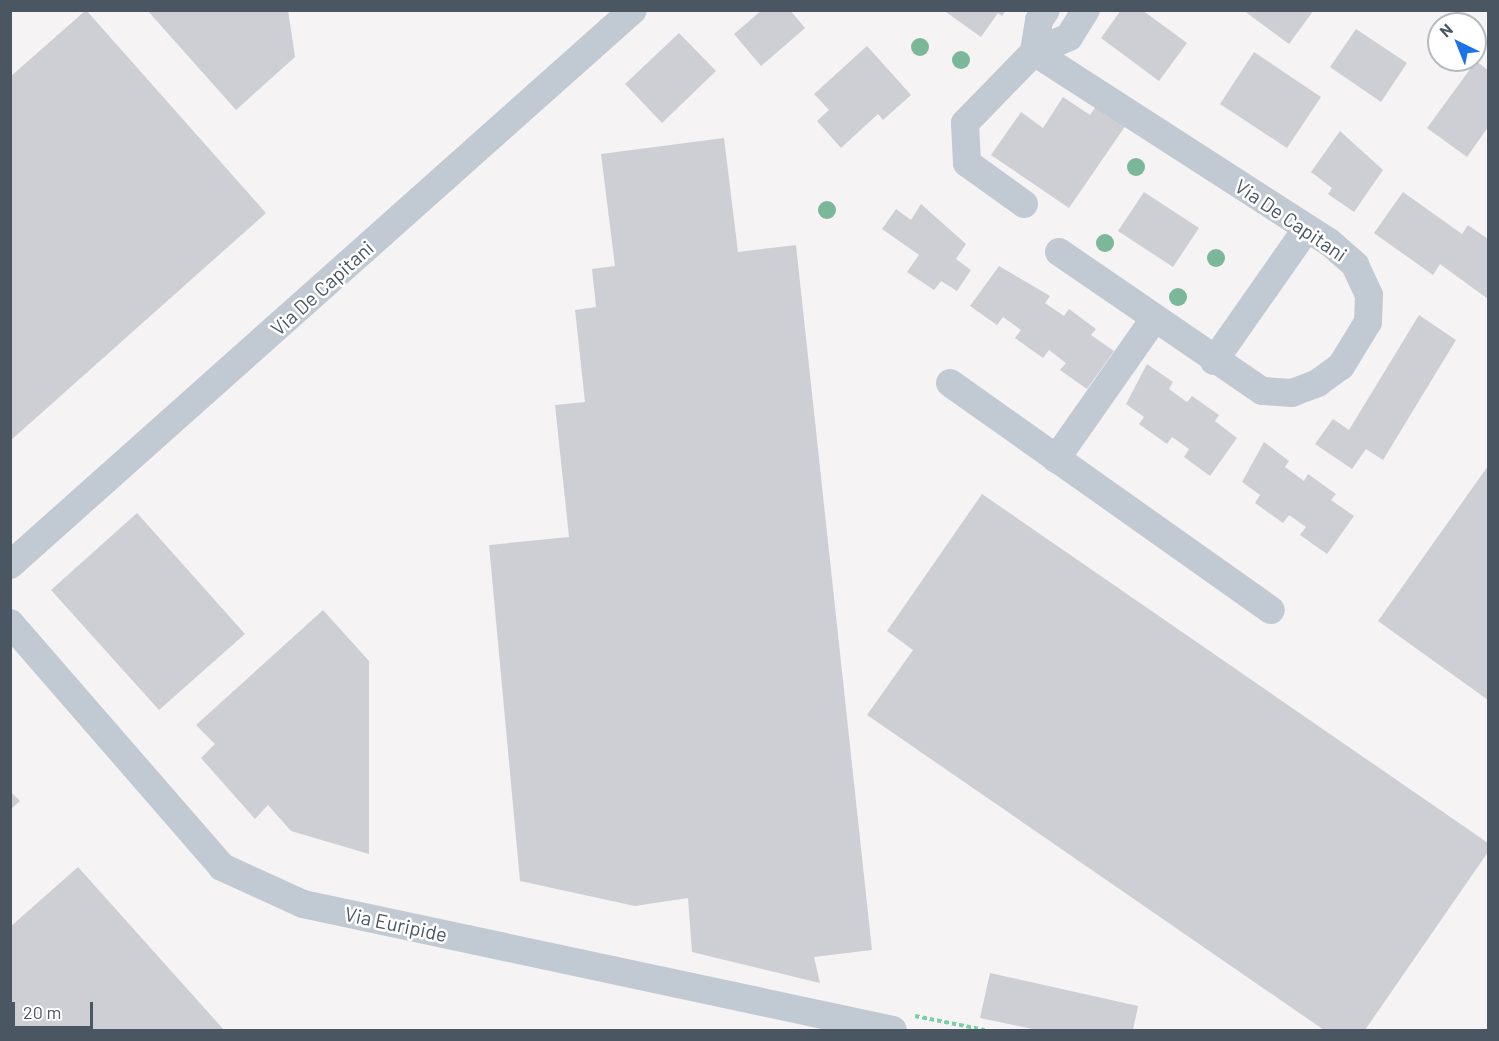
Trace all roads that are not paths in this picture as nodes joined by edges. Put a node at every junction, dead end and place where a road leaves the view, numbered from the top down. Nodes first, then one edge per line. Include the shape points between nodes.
1 (633, 10) edge
2 (1046, 10) edge
3 (1086, 10) edge
4 (1034, 52) junction
5 (1024, 204) dead end
6 (1307, 228) junction
7 (1059, 252) dead end
8 (1154, 319) junction
9 (1214, 361) junction
10 (950, 383) dead end
11 (1056, 459) junction
12 (10, 566) edge
13 (1271, 610) dead end
14 (10, 623) edge
15 (898, 1022) edge

1 - 12 street, Via De Capitani
2 - 4 street via 1039,20
3 - 4 street via 1069,37
4 - 5 street via 965,123 967,163
4 - 6 street, Via De Capitani
6 - 9 street
6 - 9 street, Via De Capitani via 1355,265 1364,285 1368,322 1359,342 1341,366 1292,393 1263,391
7 - 8 street, Via De Capitani
8 - 9 street, Via De Capitani
8 - 11 street
10 - 11 street
11 - 13 street
14 - 15 street, Via Euripide via 222,867 303,904

